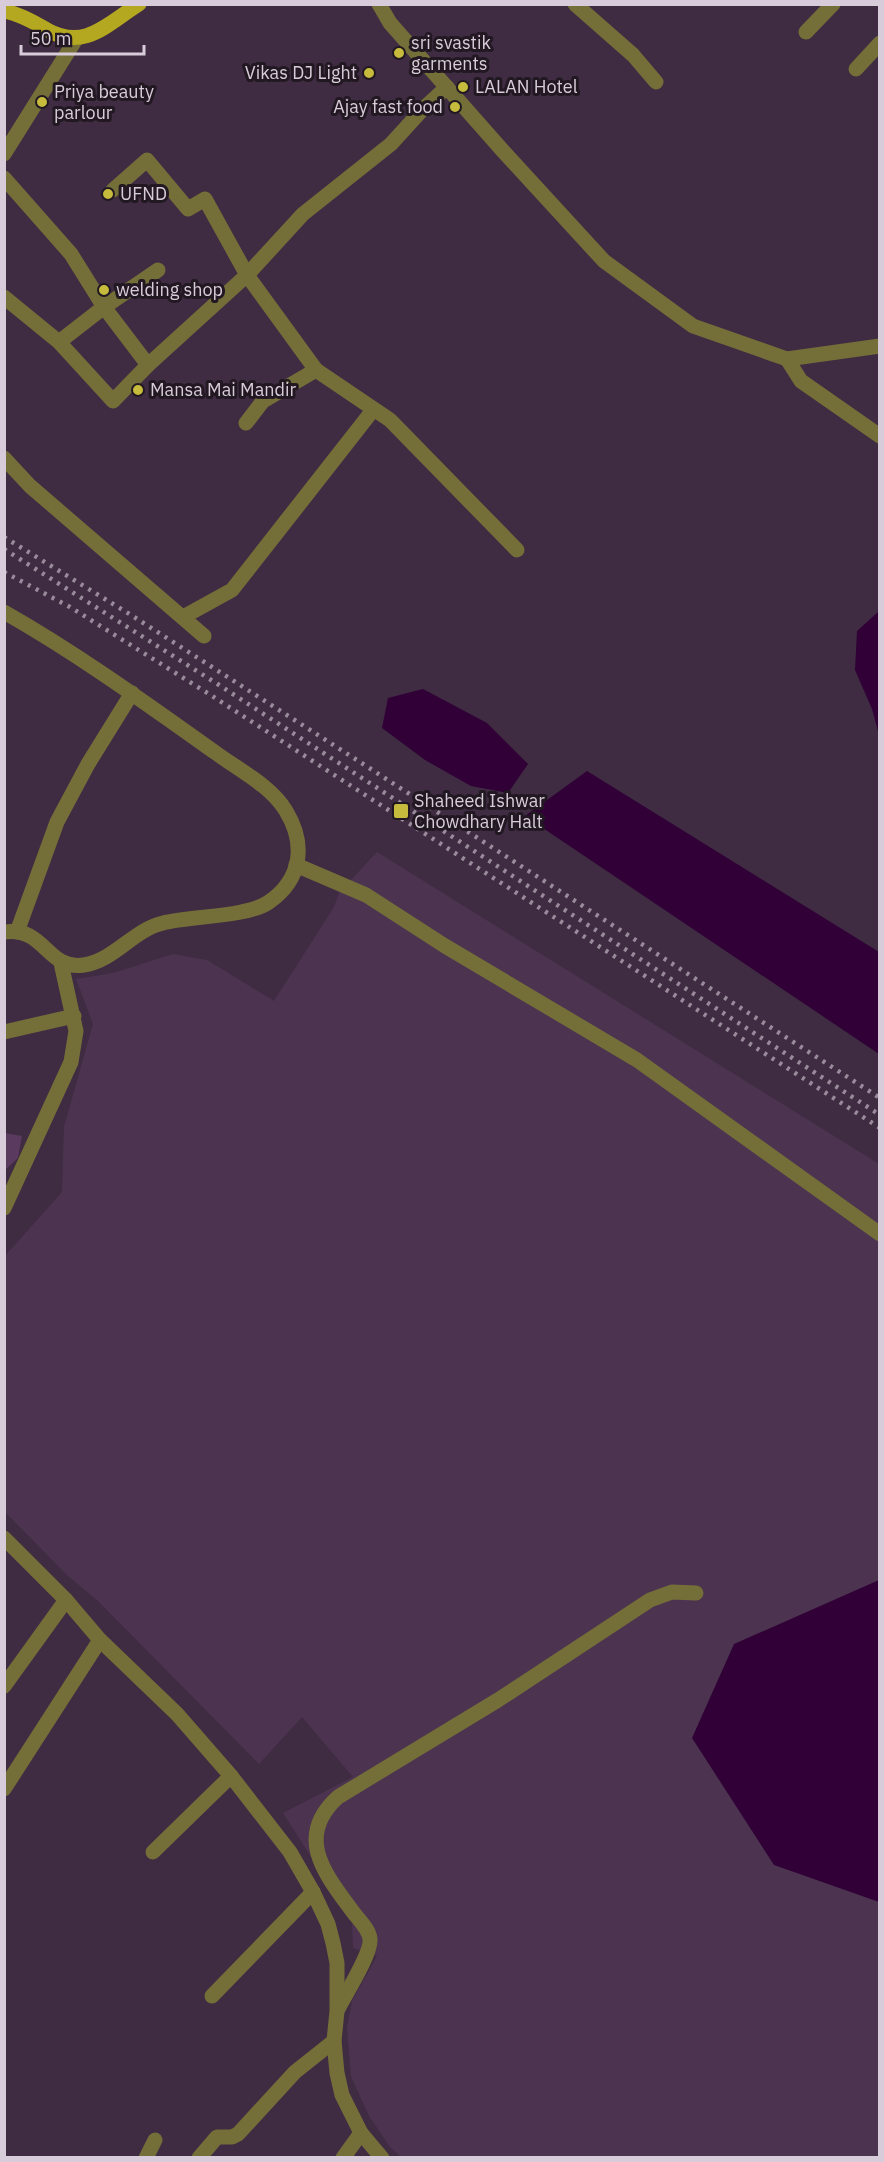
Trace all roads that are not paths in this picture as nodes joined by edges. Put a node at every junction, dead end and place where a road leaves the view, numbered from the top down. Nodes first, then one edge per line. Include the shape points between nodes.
1 (379, 4) edge
2 (575, 4) edge
3 (833, 4) edge
4 (129, 7) edge
5 (5, 9) edge
6 (806, 32) dead end
7 (76, 39) junction
8 (879, 43) edge
9 (856, 69) dead end
10 (656, 82) dead end
11 (447, 87) junction
12 (4, 154) edge
13 (4, 178) edge
14 (112, 190) dead end
15 (158, 270) dead end
16 (247, 275) junction
17 (6, 301) edge
18 (104, 307) junction
19 (60, 342) junction
20 (879, 346) edge
21 (787, 358) junction
22 (148, 365) junction
23 (316, 370) junction
24 (373, 410) junction
25 (246, 423) dead end
26 (879, 436) edge
27 (4, 458) edge
28 (517, 550) dead end
29 (4, 612) edge
30 (183, 617) junction
31 (204, 636) dead end
32 (132, 693) junction
33 (296, 865) junction
34 (11, 932) edge
35 (61, 963) junction
36 (74, 1016) junction
37 (4, 1032) edge
38 (4, 1208) edge
39 (879, 1234) edge
40 (4, 1538) edge
41 (696, 1593) dead end
42 (66, 1600) junction
43 (100, 1640) junction
44 (4, 1686) edge
45 (231, 1776) junction
46 (4, 1789) edge
47 (153, 1852) dead end
48 (313, 1892) junction
49 (212, 1996) dead end
50 (337, 2011) junction
51 (334, 2042) junction
52 (361, 2133) junction
53 (155, 2140) dead end
54 (146, 2157) edge
55 (200, 2157) edge
56 (343, 2157) edge
57 (382, 2157) edge

1 - 11 street via 390,23
2 - 10 street via 633,55
3 - 6 street
4 - 7 main road via 92,34
5 - 7 main road via 58,36
7 - 12 street
8 - 9 street
11 - 16 street via 391,144 303,213
11 - 21 street via 604,261 693,326
13 - 18 street via 71,254
14 - 16 street via 147,160 188,209 205,199
15 - 18 street
16 - 22 street
16 - 23 street
17 - 19 street
18 - 19 street
18 - 22 street
19 - 22 street via 113,401
20 - 21 street
21 - 26 street via 801,381
23 - 24 street
23 - 25 street via 263,401
24 - 28 street via 390,420
24 - 30 street via 232,590
27 - 30 street via 30,486
29 - 32 street
30 - 31 street
32 - 33 street via 276,798 297,835 300,848
32 - 34 street via 62,812
33 - 35 street via 289,880 266,904 251,910 161,923 92,963
33 - 39 street via 366,894 445,946 637,1060
34 - 35 street via 35,938
35 - 36 street
36 - 37 street
36 - 38 street via 71,1062
40 - 42 street
41 - 50 street via 672,1592 650,1600 328,1806 318,1825 318,1855 332,1883 366,1929 370,1942
42 - 43 street
42 - 44 street
43 - 45 street via 177,1714
43 - 46 street
45 - 47 street
45 - 48 street via 290,1852
48 - 49 street
48 - 50 street via 333,1943
50 - 51 street
51 - 52 street via 342,2095
51 - 55 street via 295,2072 237,2134 217,2137
52 - 56 street
52 - 57 street
53 - 54 street

